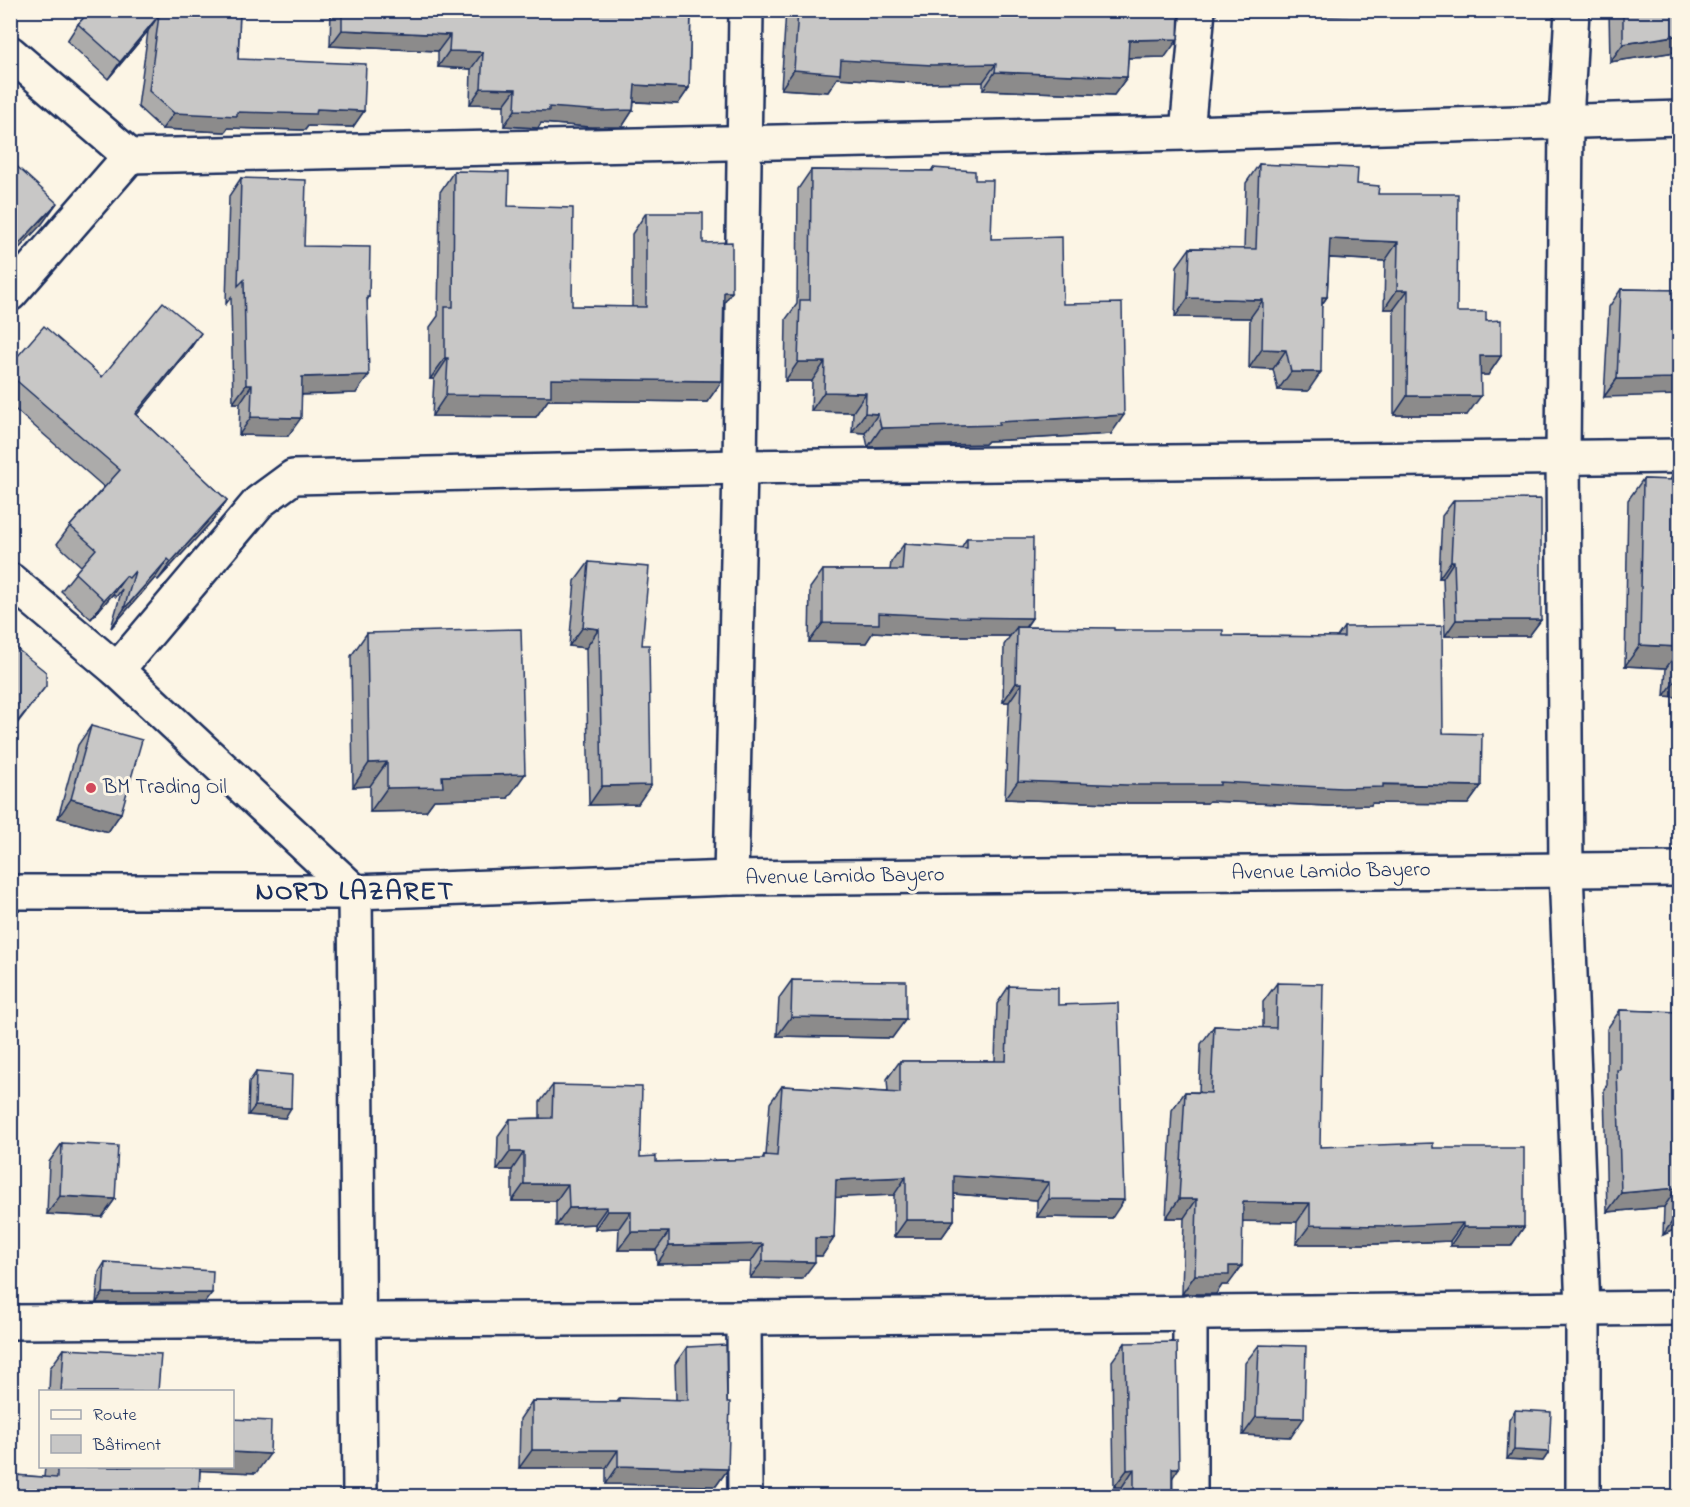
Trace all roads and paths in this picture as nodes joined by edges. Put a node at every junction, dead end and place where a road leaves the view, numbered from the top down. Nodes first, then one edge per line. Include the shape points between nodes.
1 (746, 10) edge
2 (1198, 10) edge
3 (1572, 10) edge
4 (10, 53) edge
5 (1680, 117) edge
6 (1566, 121) junction
7 (1187, 133) junction
8 (744, 142) junction
9 (130, 156) junction
10 (10, 294) edge
11 (1680, 456) edge
12 (1563, 457) junction
13 (740, 467) junction
14 (10, 580) edge
15 (117, 670) junction
16 (1680, 869) edge
17 (1566, 870) junction
18 (731, 878) junction
19 (10, 892) edge
20 (355, 892) junction
21 (1680, 1308) edge
22 (1583, 1309) junction
23 (1190, 1312) junction
24 (744, 1318) junction
25 (359, 1319) junction
26 (10, 1322) edge
27 (360, 1497) edge
28 (745, 1497) edge
29 (1190, 1497) edge
30 (1583, 1497) edge

1 - 8 street
2 - 7 street
3 - 6 street
4 - 9 street
5 - 6 street
6 - 7 street
6 - 12 street
7 - 8 street
8 - 9 street
8 - 13 street
9 - 10 street
11 - 12 street
12 - 13 street
12 - 17 street
13 - 15 street via 293,477 259,502
13 - 18 street
14 - 15 street
15 - 20 street
16 - 17 street, Avenue Lamido Bayero
17 - 18 street, Avenue Lamido Bayero
17 - 22 street
18 - 20 street, Avenue Lamido Bayero
19 - 20 street, Avenue Lamido Bayero
20 - 25 street
21 - 22 street
22 - 23 street
22 - 30 street
23 - 24 street
23 - 29 street
24 - 25 street
24 - 28 street
25 - 26 street
25 - 27 street

